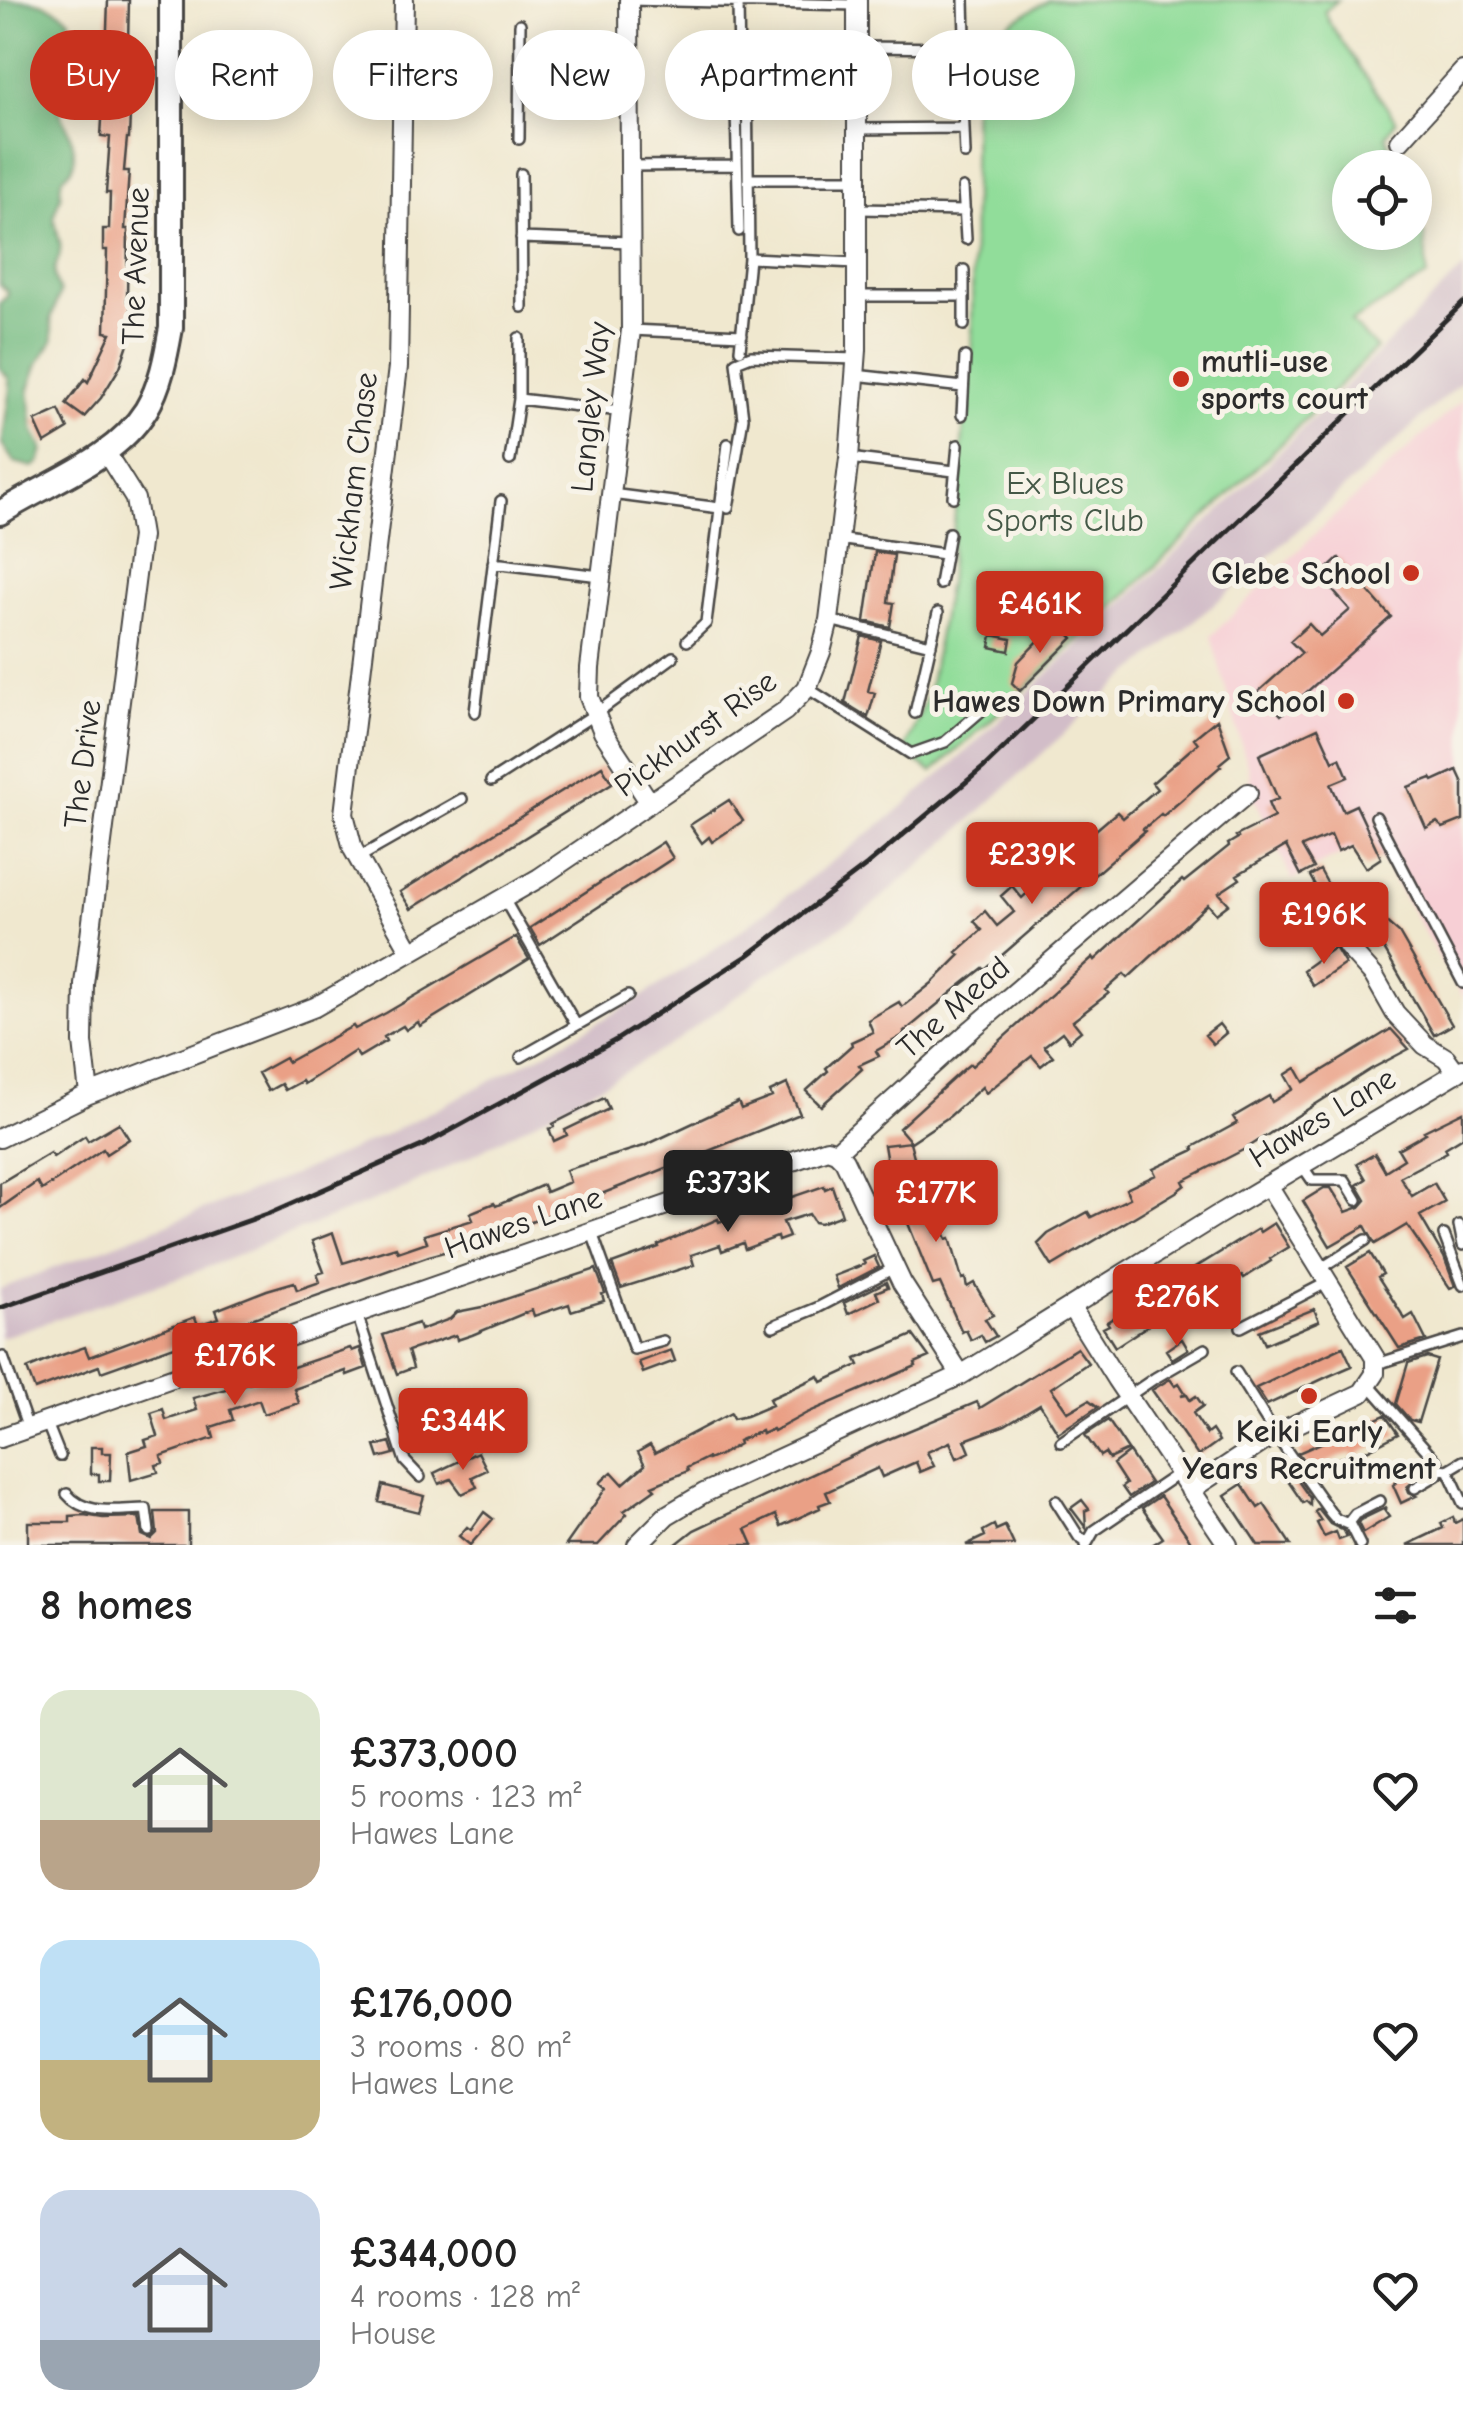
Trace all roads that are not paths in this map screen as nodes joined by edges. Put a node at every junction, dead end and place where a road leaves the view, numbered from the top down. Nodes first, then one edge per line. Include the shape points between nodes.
1 (171, 0) edge
2 (404, 0) edge
3 (629, 0) edge
4 (964, 0) edge
5 (738, 2) junction
6 (856, 2) edge
7 (520, 24) dead end
8 (520, 30) edge
9 (629, 30) edge
10 (740, 30) edge
11 (857, 30) edge
12 (965, 30) edge
13 (1463, 71) edge
14 (519, 120) edge
15 (630, 120) edge
16 (736, 120) edge
17 (747, 120) edge
18 (858, 120) edge
19 (964, 120) edge
20 (964, 128) junction
21 (858, 129) junction
22 (519, 139) dead end
23 (1400, 140) dead end
24 (965, 154) dead end
25 (630, 166) junction
26 (738, 166) junction
27 (520, 174) dead end
28 (748, 179) junction
29 (859, 179) junction
30 (963, 188) dead end
31 (858, 209) junction
32 (964, 211) junction
33 (739, 231) dead end
34 (521, 238) junction
35 (966, 239) dead end
36 (630, 242) junction
37 (749, 258) junction
38 (858, 263) junction
39 (964, 270) dead end
40 (858, 296) junction
41 (964, 296) junction
42 (522, 307) dead end
43 (964, 325) dead end
44 (631, 330) junction
45 (742, 335) junction
46 (520, 338) dead end
47 (740, 350) dead end
48 (965, 357) dead end
49 (856, 367) junction
50 (963, 387) junction
51 (518, 399) junction
52 (621, 411) junction
53 (962, 415) dead end
54 (728, 444) dead end
55 (958, 446) dead end
56 (105, 452) junction
57 (849, 458) junction
58 (510, 460) dead end
59 (954, 470) junction
60 (611, 494) junction
61 (953, 497) dead end
62 (501, 501) dead end
63 (724, 508) junction
64 (0, 513) edge
65 (948, 533) dead end
66 (838, 538) junction
67 (944, 554) junction
68 (494, 563) junction
69 (601, 576) junction
70 (940, 584) dead end
71 (938, 613) dead end
72 (829, 620) junction
73 (687, 641) dead end
74 (931, 645) junction
75 (672, 657) dead end
76 (807, 688) junction
77 (981, 711) dead end
78 (475, 712) dead end
79 (915, 713) dead end
80 (595, 714) junction
81 (491, 781) dead end
82 (1248, 793) dead end
83 (462, 799) dead end
84 (650, 803) junction
85 (1376, 818) dead end
86 (358, 858) junction
87 (504, 898) junction
88 (1347, 946) dead end
89 (411, 952) junction
90 (1463, 983) edge
91 (628, 996) dead end
92 (576, 1024) junction
93 (521, 1057) dead end
94 (1460, 1071) edge
95 (89, 1094) junction
96 (0, 1138) edge
97 (836, 1152) junction
98 (1301, 1164) junction
99 (1268, 1185) junction
100 (1357, 1200) dead end
101 (1460, 1225) dead end
102 (591, 1230) junction
103 (1444, 1235) dead end
104 (1366, 1240) dead end
105 (1463, 1245) edge
106 (894, 1268) junction
107 (1324, 1275) junction
108 (1463, 1285) edge
109 (1071, 1307) junction
110 (357, 1312) junction
111 (774, 1326) dead end
112 (1242, 1327) dead end
113 (1463, 1337) edge
114 (663, 1341) dead end
115 (1205, 1349) dead end
116 (3, 1357) dead end
117 (1376, 1364) junction
118 (1236, 1372) dead end
119 (961, 1375) junction
120 (1370, 1386) junction
121 (1128, 1397) junction
122 (37, 1424) junction
123 (1275, 1434) junction
124 (0, 1438) edge
125 (1061, 1442) dead end
126 (60, 1456) dead end
127 (1463, 1460) edge
128 (1444, 1470) junction
129 (1179, 1473) junction
130 (420, 1477) dead end
131 (1414, 1488) dead end
132 (1190, 1490) junction
133 (67, 1494) dead end
134 (1380, 1501) dead end
135 (1056, 1502) dead end
136 (1463, 1503) edge
137 (1348, 1522) junction
138 (149, 1531) dead end
139 (1086, 1544) edge
140 (637, 1545) edge
141 (1228, 1545) edge
142 (1360, 1545) edge

1 - 56 street, The Avenue via 171,328 146,410
2 - 86 street, Wickham Chase via 398,368 344,796 346,830
3 - 5 lane
3 - 9 street, Langley Way
4 - 12 lane
5 - 6 lane
5 - 10 lane
6 - 11 street, Pickhurst Rise
7 - 8 lane
13 - 23 street
14 - 22 lane
15 - 25 street, Langley Way
16 - 26 lane
17 - 28 lane
18 - 21 street, Pickhurst Rise
19 - 20 lane
20 - 21 lane
20 - 24 lane
21 - 29 street, Pickhurst Rise
25 - 26 lane
25 - 36 street, Langley Way
26 - 33 lane
27 - 34 lane
28 - 29 lane
28 - 37 lane
29 - 31 street, Pickhurst Rise
30 - 32 lane
31 - 32 lane
31 - 38 street, Pickhurst Rise
32 - 35 lane
34 - 36 lane
34 - 42 lane
36 - 44 street, Langley Way
37 - 38 lane
37 - 45 lane
38 - 40 street, Pickhurst Rise
39 - 41 lane
40 - 41 lane
40 - 49 street, Pickhurst Rise
41 - 43 lane
44 - 45 lane
44 - 52 street, Langley Way
45 - 47 lane
46 - 51 lane
48 - 50 lane
49 - 50 lane
49 - 57 street, Pickhurst Rise
49 - 63 lane via 751,356 736,362 743,418
50 - 53 lane
51 - 52 lane
51 - 58 lane
52 - 60 street, Langley Way
54 - 63 lane
55 - 59 lane
56 - 64 street, The Avenue
56 - 95 street, The Drive via 134,499 141,536 84,984
57 - 59 lane
57 - 66 street, Pickhurst Rise
59 - 61 lane
60 - 63 lane
60 - 69 street, Langley Way
62 - 68 lane
63 - 73 lane via 706,623
65 - 67 lane
66 - 67 lane
66 - 72 street, Pickhurst Rise
67 - 70 lane
68 - 69 lane
68 - 78 lane
69 - 80 street, Langley Way via 590,668
71 - 74 lane
72 - 74 lane
72 - 76 street, Pickhurst Rise
74 - 79 lane
75 - 80 lane
76 - 77 lane via 911,754 945,742
76 - 84 street, Pickhurst Rise via 785,711
80 - 81 lane
80 - 84 street, Langley Way
82 - 97 street, The Mead
83 - 86 lane
84 - 87 street, Pickhurst Rise
85 - 90 lane
86 - 89 street, Wickham Chase
87 - 89 street, Pickhurst Rise
87 - 92 lane
88 - 94 street via 1425,1045
89 - 95 street, Pickhurst Rise via 316,1006
91 - 92 lane
92 - 93 lane
94 - 98 street, Hawes Lane
95 - 96 street, Pickhurst Rise
97 - 102 street, Hawes Lane via 822,1150
97 - 106 street
98 - 99 street, Hawes Lane
98 - 100 lane via 1312,1180 1345,1180
99 - 107 street
99 - 109 street, Hawes Lane
101 - 105 lane
102 - 110 street, Hawes Lane
102 - 114 lane via 634,1349
103 - 108 lane
104 - 107 lane
106 - 111 lane
106 - 119 street
107 - 112 lane
107 - 117 street
109 - 119 street, Hawes Lane
109 - 121 street
110 - 122 street, Hawes Lane
110 - 130 lane via 405,1461
113 - 117 lane
115 - 121 lane
116 - 122 lane
117 - 120 street
118 - 123 lane
119 - 140 street, Hawes Lane via 704,1492
120 - 123 street
120 - 128 lane
121 - 125 lane
121 - 129 street
122 - 124 street, Hawes Lane
122 - 126 lane
123 - 132 street
123 - 137 lane via 1330,1512
127 - 128 lane
128 - 131 lane
128 - 136 lane
129 - 132 street
129 - 139 lane via 1094,1531
132 - 141 street
133 - 138 lane via 87,1509 146,1510
134 - 137 lane
135 - 139 lane
137 - 142 lane

